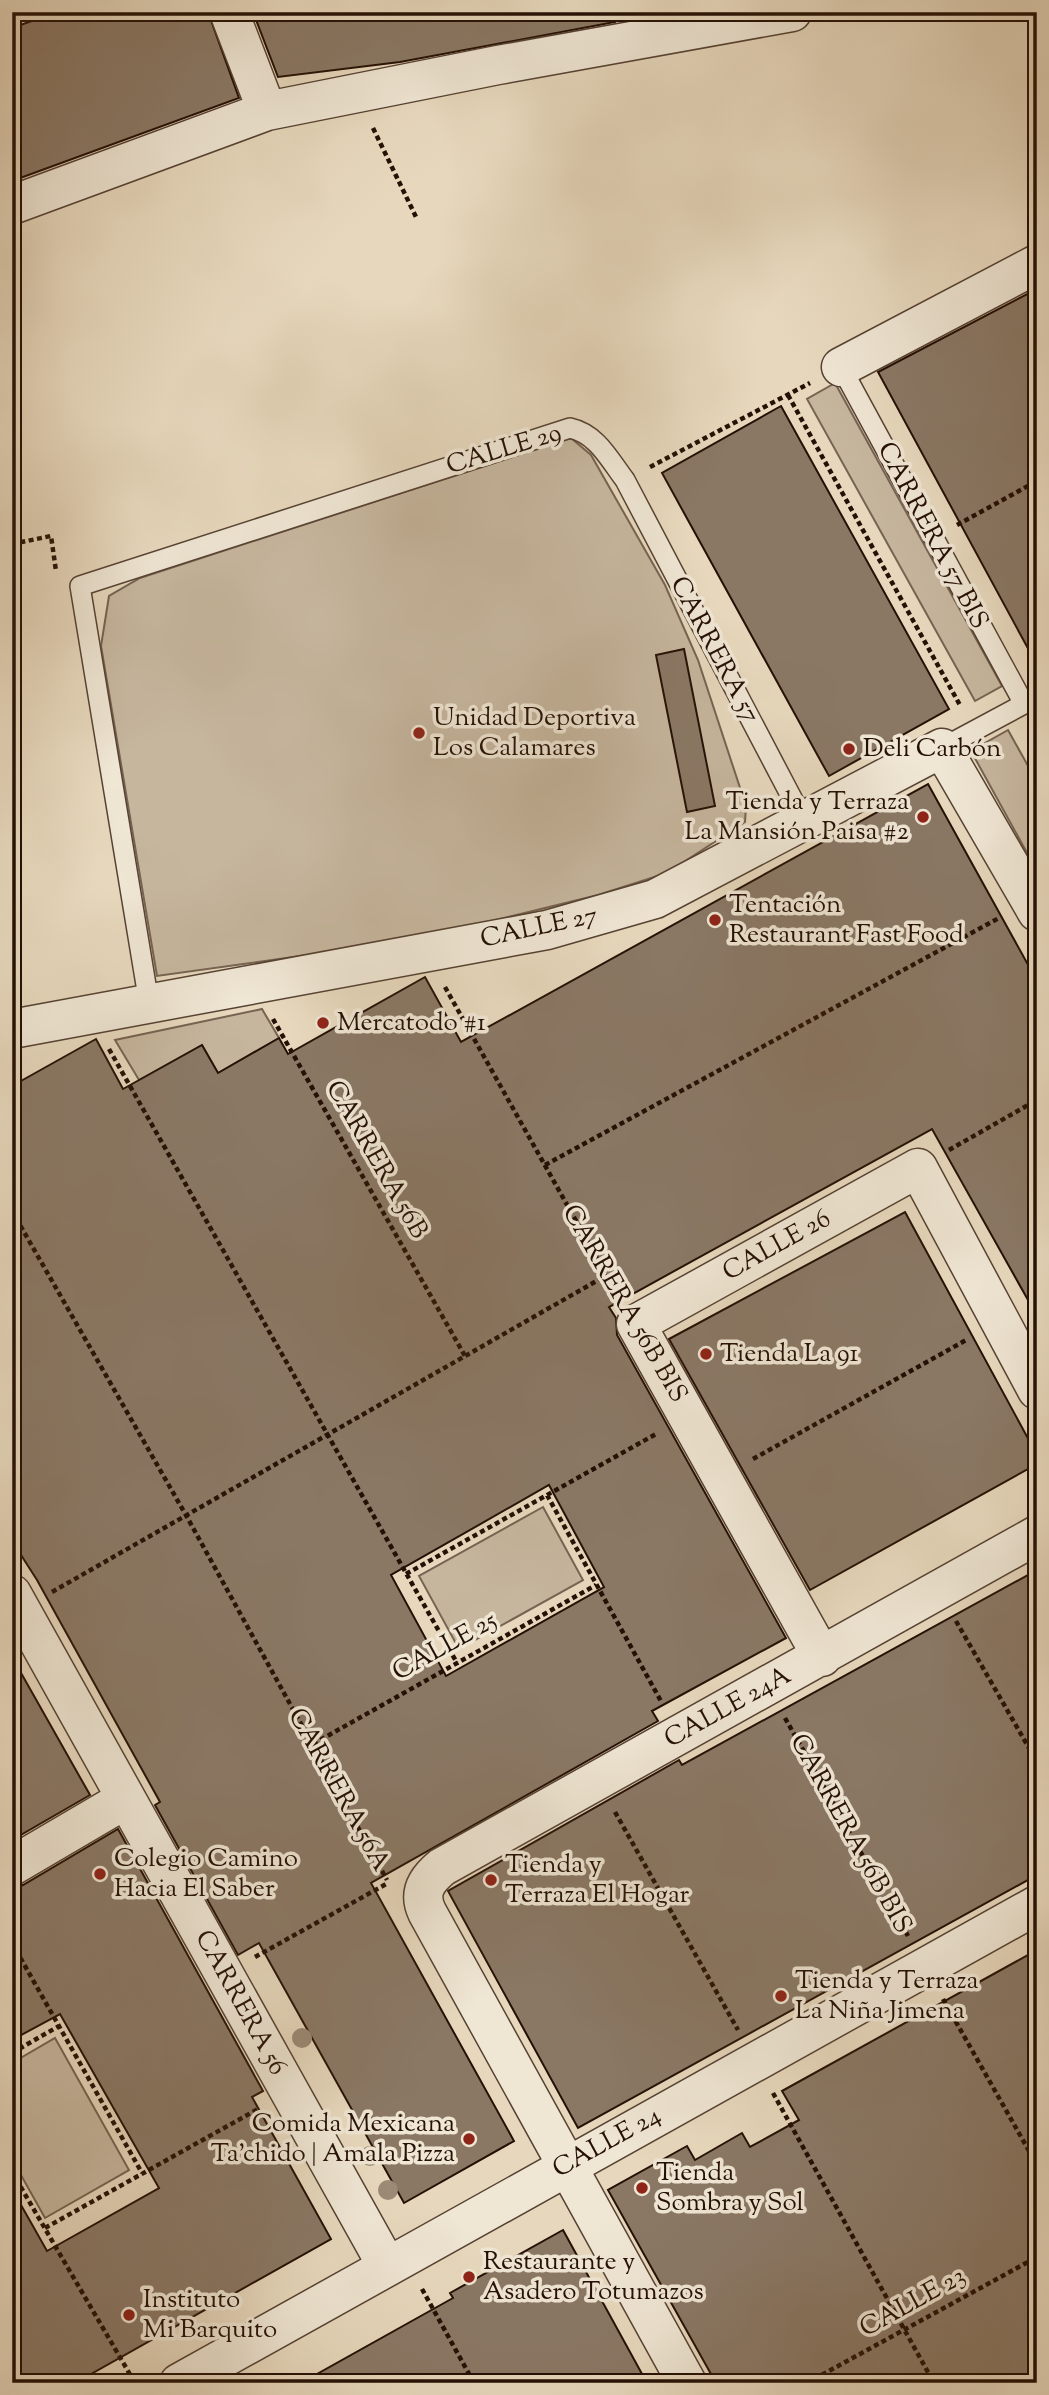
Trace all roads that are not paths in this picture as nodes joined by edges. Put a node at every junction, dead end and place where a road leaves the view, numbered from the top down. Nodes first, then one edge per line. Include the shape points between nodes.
1 (229, 12) edge
2 (792, 12) edge
3 (267, 111) junction
4 (12, 205) edge
5 (1037, 264) edge
6 (841, 367) joint
7 (625, 480) joint
8 (1024, 704) joint
9 (958, 739) junction
10 (804, 821) junction
11 (1034, 906) edge
12 (149, 1003) junction
13 (12, 1029) edge
14 (636, 1324) joint
15 (1037, 1390) edge
16 (1037, 1535) edge
17 (17, 1602) edge
18 (822, 1657) junction
19 (127, 1800) junction
20 (12, 1866) edge
21 (407, 1884) joint
22 (1037, 1905) edge
23 (565, 2166) junction
24 (395, 2261) junction
25 (179, 2383) edge
26 (687, 2383) edge

1 - 3 street
2 - 3 street
3 - 4 street
5 - 6 street
6 - 8 lane, CARRERA 57 BIS
7 - 10 lane, CARRERA 57
7 - 12 lane, CALLE 29 via 599,444 569,428 80,586
8 - 9 lane, CALLE 27
9 - 10 street, CALLE 27
9 - 11 street
10 - 12 street, CALLE 27 via 655,899 547,930
12 - 13 street, CALLE 27
14 - 15 street, CALLE 26 via 918,1168
14 - 18 street, CARRERA 56B BIS
16 - 18 street, CALLE 24A
17 - 19 street, CARRERA 56
18 - 21 street, CALLE 24A
19 - 20 street
19 - 24 street, CARRERA 56 via 289,2091
21 - 23 street, CARRERA 56A via 422,1901
22 - 23 street, CALLE 24
23 - 24 street, CALLE 24
23 - 26 street, CARRERA 56A
24 - 25 street, CALLE 24

